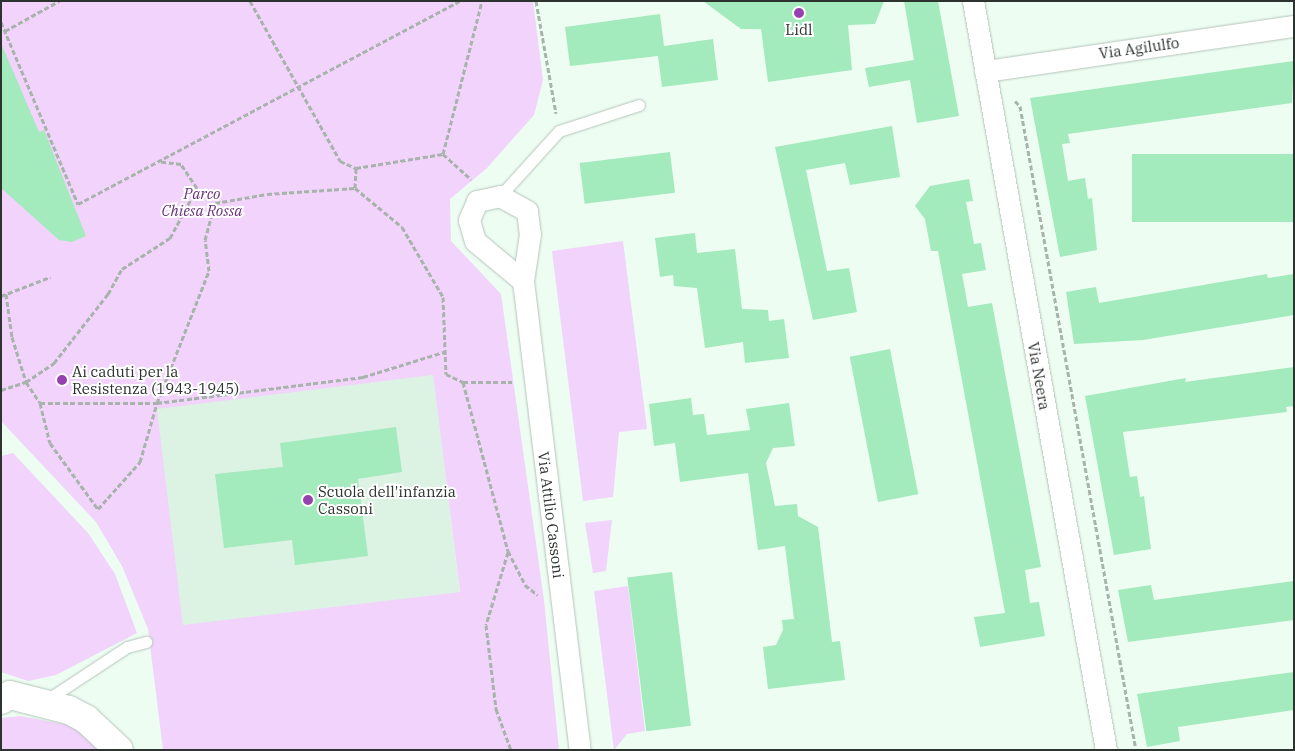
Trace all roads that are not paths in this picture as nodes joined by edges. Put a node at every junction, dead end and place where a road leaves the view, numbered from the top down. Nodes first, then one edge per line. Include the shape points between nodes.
1 (972, 1) edge
2 (1294, 26) edge
3 (985, 71) junction
4 (639, 105) dead end
5 (500, 196) junction
6 (523, 281) junction
7 (146, 642) dead end
8 (4, 695) edge
9 (44, 702) junction
10 (120, 750) edge
11 (580, 750) edge
12 (1106, 750) edge

1 - 3 street, Via Neera
2 - 3 street, Via Agilulfo
3 - 12 street, Via Neera
4 - 5 lane via 559,131
5 - 6 street, Via Attilio Cassoni via 527,212 530,234
5 - 6 street via 477,201 469,220 475,241
6 - 11 street, Via Attilio Cassoni
7 - 9 lane via 112,656
8 - 9 street
9 - 10 street via 86,718

